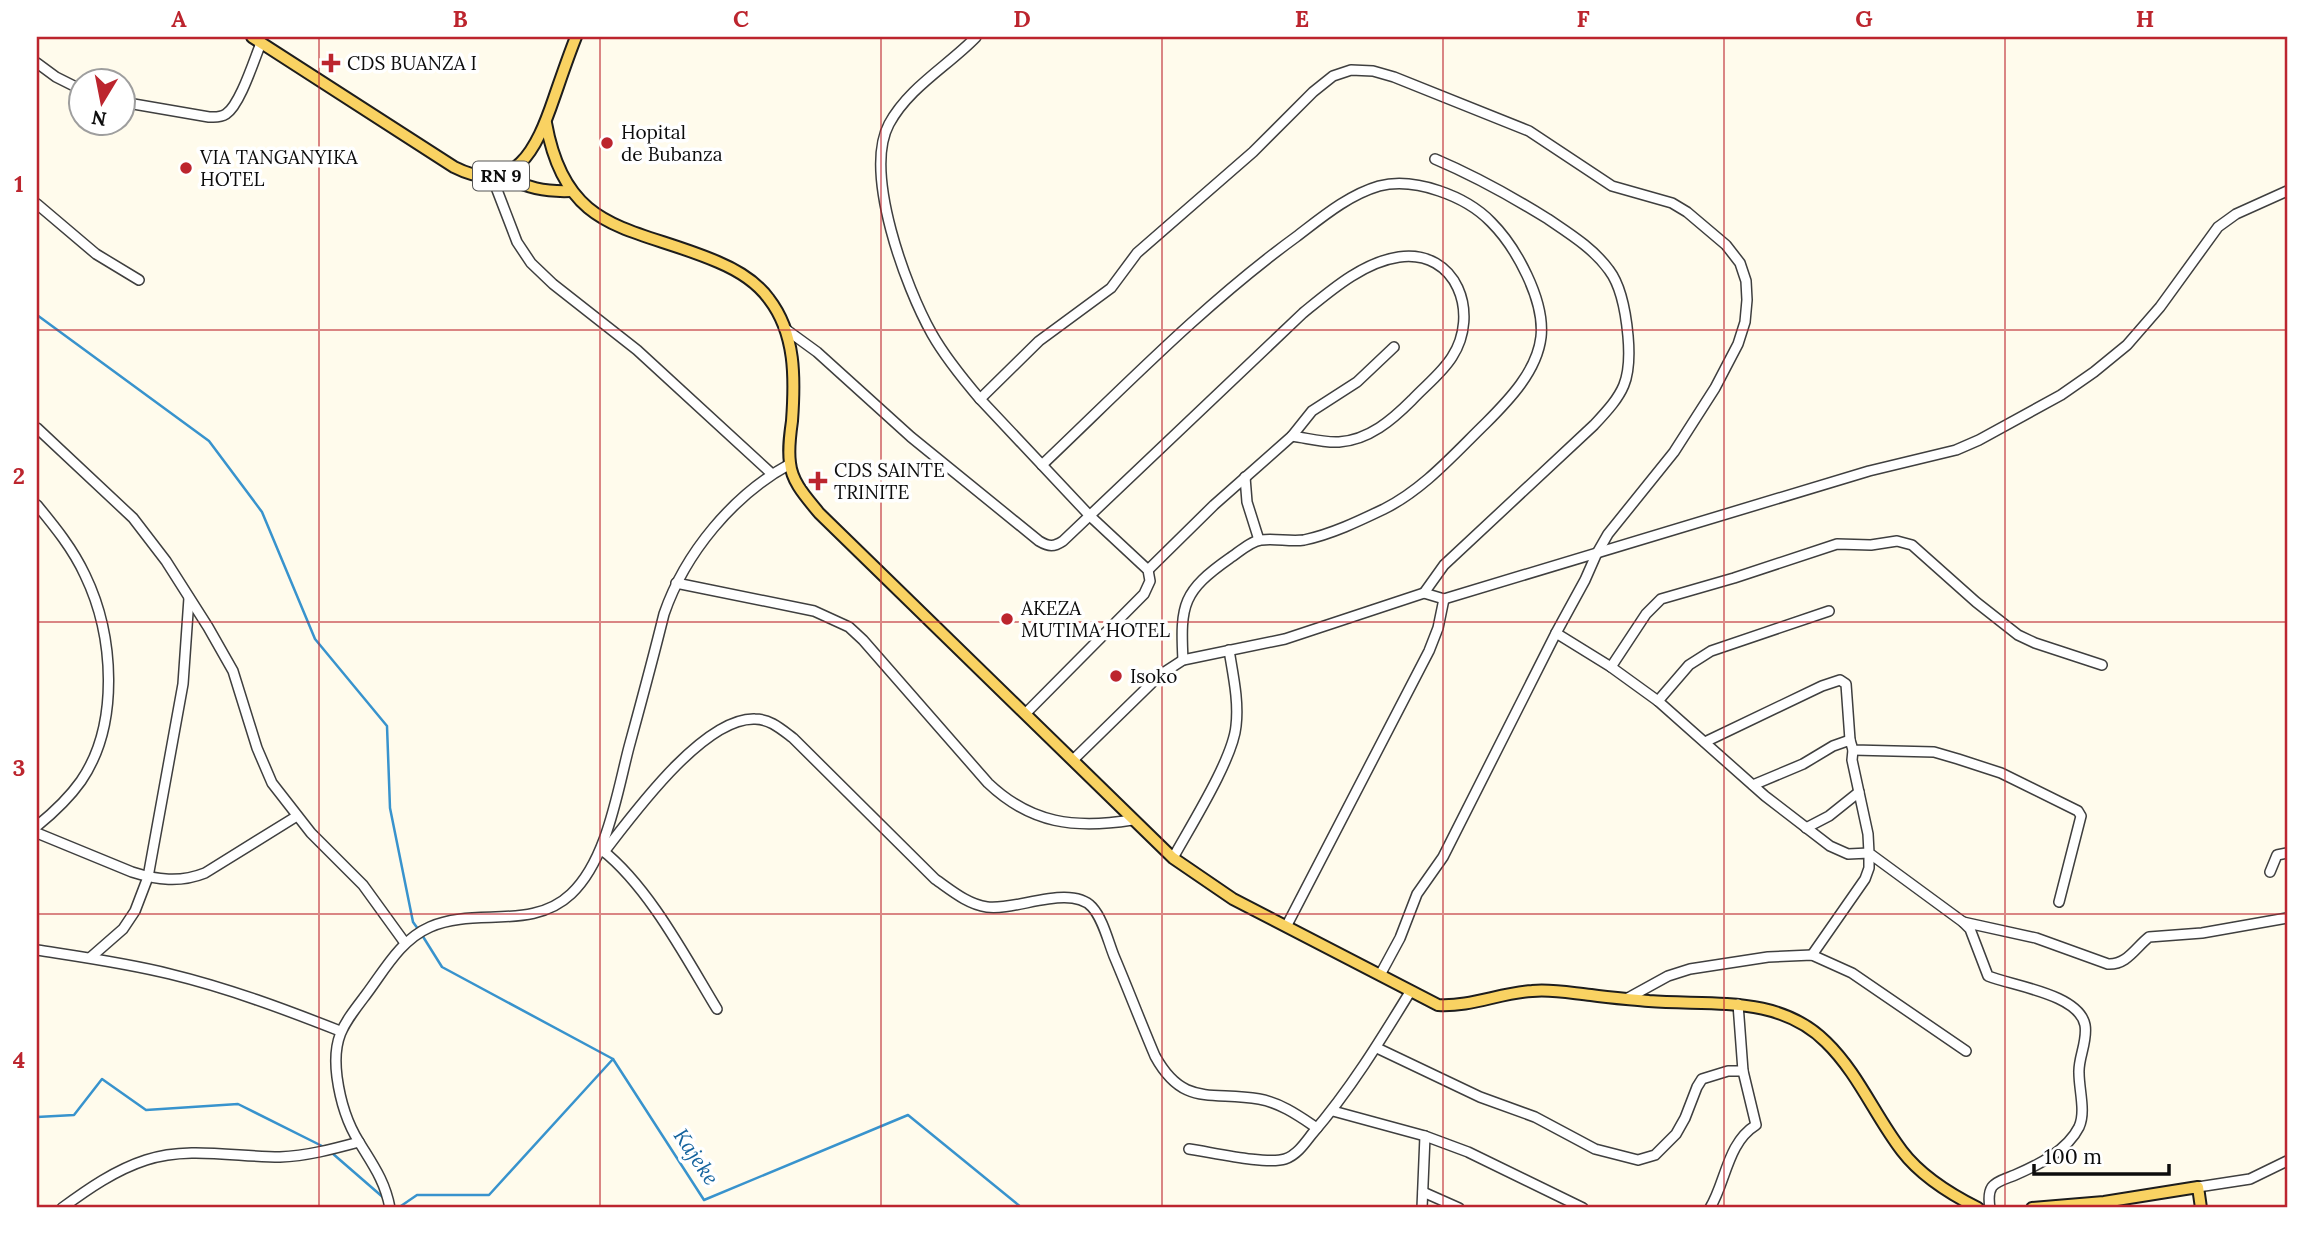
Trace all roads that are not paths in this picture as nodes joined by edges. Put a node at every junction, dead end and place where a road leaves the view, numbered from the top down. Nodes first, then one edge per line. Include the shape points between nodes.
1 (576, 37) edge
2 (976, 37) edge
3 (256, 40) edge
4 (37, 63) edge
5 (66, 82) edge
6 (136, 104) edge
7 (546, 123) junction
8 (1435, 159) dead end
9 (498, 176) junction
10 (571, 191) junction
11 (2287, 191) edge
12 (37, 204) edge
13 (139, 280) dead end
14 (784, 328) junction
15 (1394, 347) dead end
16 (980, 399) junction
17 (37, 428) edge
18 (1292, 436) junction
19 (790, 464) junction
20 (1042, 465) junction
21 (772, 474) junction
22 (1245, 477) junction
23 (37, 505) edge
24 (1090, 516) junction
25 (1259, 540) junction
26 (1596, 555) junction
27 (1148, 570) junction
28 (676, 583) junction
29 (1424, 593) junction
30 (189, 598) junction
31 (1444, 599) junction
32 (1829, 611) dead end
33 (1556, 633) junction
34 (1229, 650) junction
35 (1183, 660) junction
36 (2102, 665) dead end
37 (1611, 667) junction
38 (1658, 701) junction
39 (1026, 713) junction
40 (1705, 742) junction
41 (1852, 745) junction
42 (1073, 760) junction
43 (1753, 785) junction
44 (1859, 792) junction
45 (297, 816) junction
46 (1132, 820) junction
47 (37, 826) edge
48 (1806, 828) junction
49 (37, 833) edge
50 (602, 850) junction
51 (1869, 853) junction
52 (2287, 853) edge
53 (1173, 858) junction
54 (2270, 872) dead end
55 (148, 877) junction
56 (2059, 902) dead end
57 (2287, 918) edge
58 (1963, 922) junction
59 (1287, 925) junction
60 (405, 943) junction
61 (37, 950) edge
62 (1812, 955) junction
63 (91, 957) junction
64 (1380, 975) junction
65 (1410, 992) junction
66 (1628, 998) junction
67 (1738, 1004) junction
68 (717, 1009) dead end
69 (340, 1031) junction
70 (1377, 1048) junction
71 (1966, 1051) dead end
72 (1742, 1072) junction
73 (1333, 1111) junction
74 (1317, 1128) junction
75 (1424, 1136) junction
76 (359, 1142) junction
77 (1189, 1149) dead end
78 (2287, 1161) edge
79 (2199, 1187) junction
80 (1423, 1192) junction
81 (390, 1207) edge
82 (62, 1208) edge
83 (1422, 1208) edge
84 (1459, 1208) edge
85 (1583, 1208) edge
86 (1710, 1208) edge
87 (1978, 1208) edge
88 (1990, 1208) edge
89 (2032, 1208) edge
90 (2201, 1208) edge

1 - 7 main road, RN 9
2 - 16 street via 901,105 888,126 880,159 902,269 933,335
3 - 6 street via 235,102 221,117
3 - 9 main road, RN 9 via 454,167 479,177
4 - 5 street
7 - 9 main road, RN 9 via 529,153 514,169
7 - 10 main road via 554,160
8 - 29 street via 1512,196 1595,253 1611,272 1621,296 1629,368 1616,402 1444,565
9 - 10 main road via 544,191
9 - 21 street via 517,242 531,262 637,350
10 - 14 main road via 620,228 732,268 770,300
11 - 26 street via 2236,214 2218,228 2127,345 2027,415 1956,450 1868,471
12 - 13 street via 96,254
14 - 19 main road via 794,372
14 - 24 street via 1047,546 1055,546
15 - 18 street via 1357,382 1312,411
16 - 20 street
16 - 26 street via 1039,341 1111,288 1137,253 1253,152 1313,92 1333,76 1351,70 1373,71 1529,131 1612,186 1672,203 1726,245 1740,263 1747,300 1738,344 1674,452
17 - 30 street via 133,519
18 - 22 street
18 - 24 street via 1340,442 1372,432 1399,413 1452,358 1461,340 1464,301 1447,270 1414,256 1398,257 1375,264 1327,293
19 - 21 street
19 - 39 main road via 803,494 819,513
20 - 24 street
20 - 25 street via 1245,274 1334,209 1369,190 1393,184 1424,187 1476,209 1511,245 1531,287 1541,336 1526,377 1433,475 1387,508 1330,533 1302,540
21 - 28 street via 721,520
22 - 25 street
22 - 27 street
23 - 47 street via 85,576 98,609 107,667 103,725 95,755 65,801
24 - 27 street
25 - 35 street via 1200,580 1188,596 1183,612
26 - 31 street
26 - 33 street
27 - 39 street via 1150,581 1144,594
28 - 46 street via 814,611 849,627 988,783 1021,809 1075,824
28 - 50 street
29 - 31 street
29 - 34 street via 1320,629
30 - 45 street via 233,671 264,768
30 - 55 street via 181,695
31 - 59 street via 1429,651
32 - 38 street via 1711,650 1689,665
33 - 37 street
33 - 64 street via 1443,857 1417,894
34 - 35 street
34 - 53 street via 1236,728 1226,758
35 - 42 street via 1160,675
36 - 37 street via 2018,635 1912,545 1897,541 1837,544 1661,599
37 - 38 street
38 - 40 street
39 - 42 main road
40 - 41 street via 1840,680 1846,684
40 - 43 street
41 - 43 street via 1833,746
41 - 44 street
41 - 56 street via 1958,758 2001,773 2078,811 2081,816
42 - 46 main road
43 - 48 street
44 - 48 street
44 - 51 street
45 - 55 street via 192,879
45 - 60 street via 363,885
46 - 53 main road
48 - 51 street via 1844,853
49 - 55 street
50 - 60 street via 572,893 557,905 515,917 446,922
50 - 68 street via 634,882 664,923
50 - 74 street via 705,738 738,720 775,724 935,879 971,902 1005,907 1063,897 1091,906 1154,1056 1175,1085 1209,1096 1278,1104
51 - 58 street
51 - 62 street via 1865,879
52 - 54 street via 2277,855
53 - 59 main road via 1221,892
55 - 63 street via 123,929
57 - 58 street via 2149,937 2115,964
58 - 88 street via 1988,976 2055,996 2081,1016 2086,1029 2078,1070 2078,1127 2035,1167 1996,1183 1990,1192
59 - 64 main road
60 - 69 street
61 - 63 street
62 - 66 street via 1690,969
62 - 71 street via 1852,973
63 - 69 street via 231,991
64 - 65 main road
65 - 66 main road via 1451,1006 1536,990
65 - 70 street
66 - 67 main road
67 - 72 street
67 - 87 main road via 1779,1013 1824,1040 1854,1076 1902,1151 1938,1184
69 - 76 street via 337,1076
70 - 72 street via 1480,1097 1535,1117 1595,1149 1638,1160 1655,1155 1676,1134 1702,1079
70 - 73 street
72 - 86 street via 1756,1125 1736,1147
73 - 74 street
73 - 75 street
74 - 77 street via 1298,1151 1277,1161
75 - 80 street
75 - 85 street via 1468,1152
76 - 81 street via 377,1167
76 - 82 street via 282,1157 200,1153 148,1159 99,1182
78 - 79 street via 2250,1179
79 - 89 main road
79 - 90 main road
80 - 83 street
80 - 84 street

